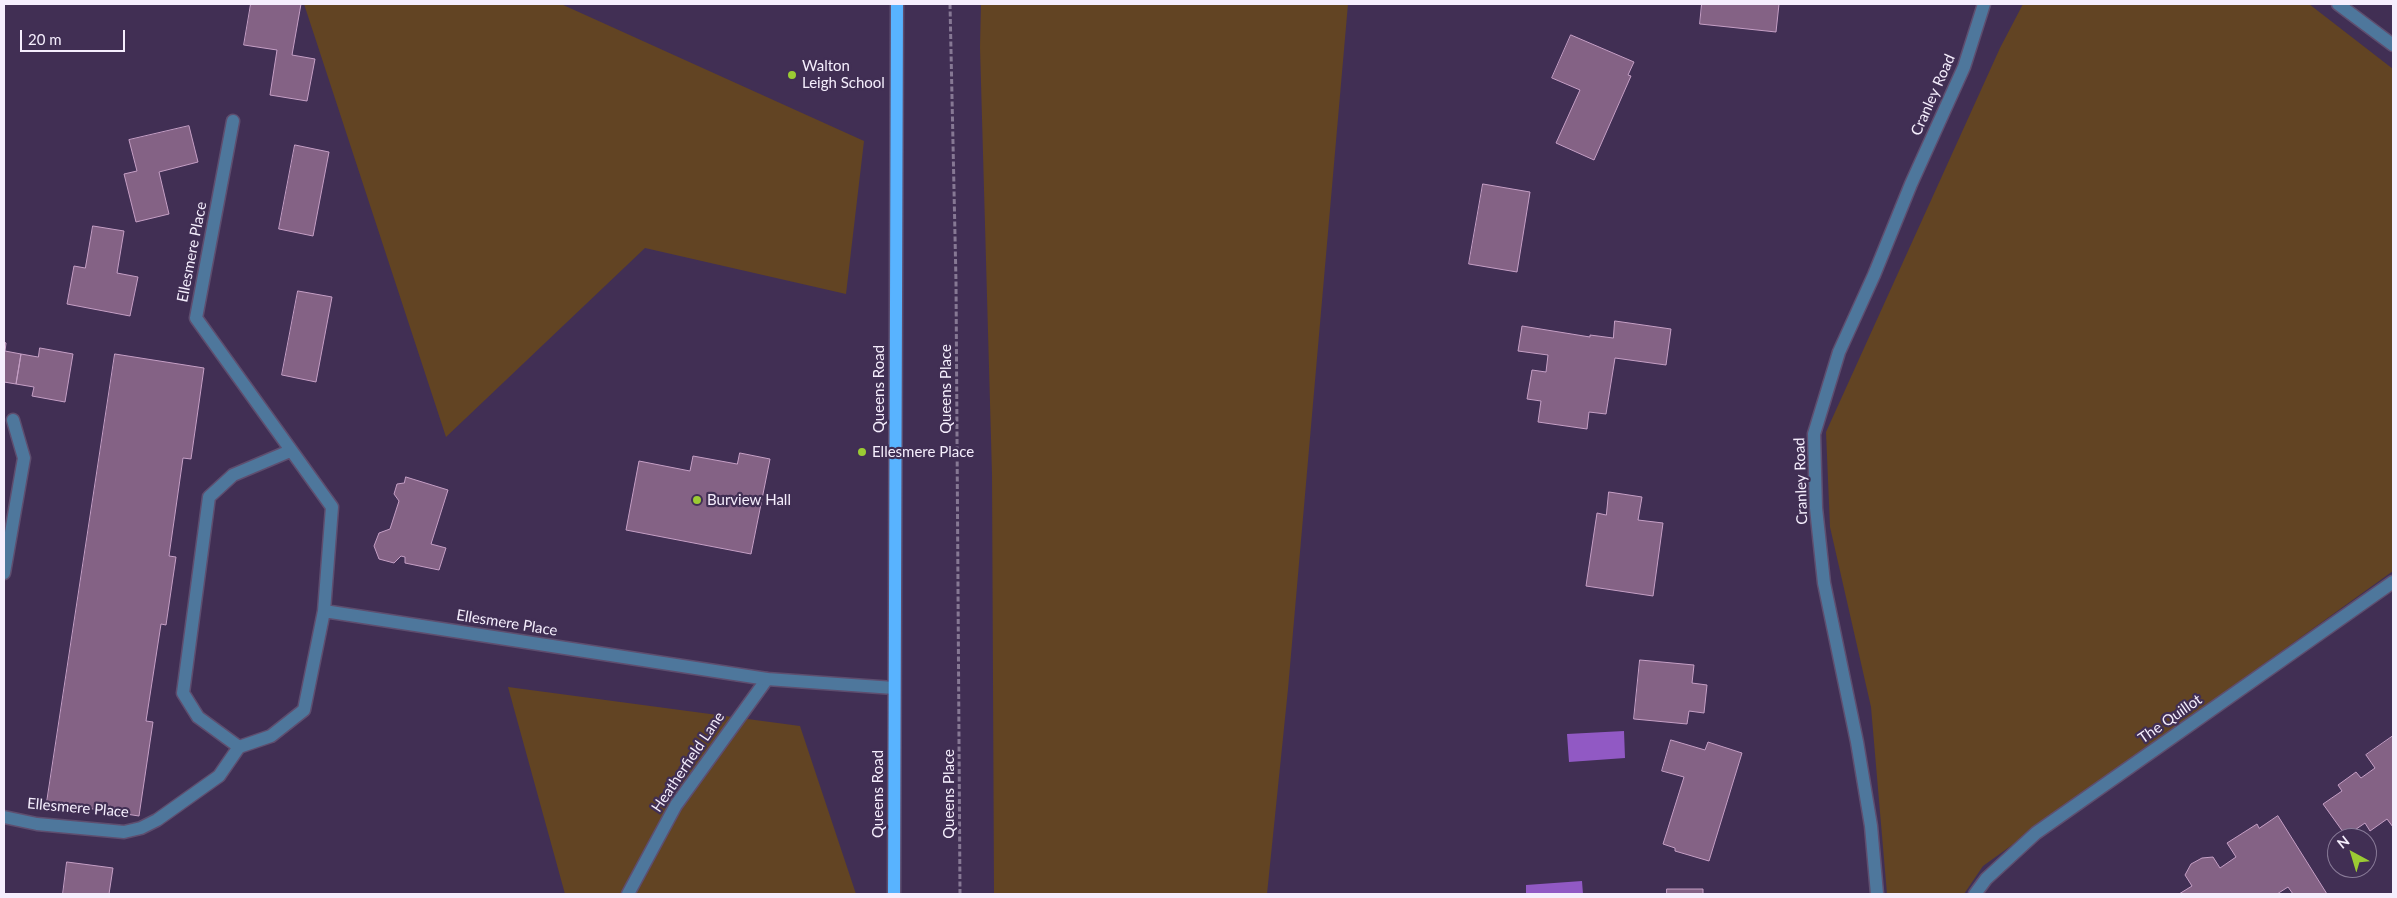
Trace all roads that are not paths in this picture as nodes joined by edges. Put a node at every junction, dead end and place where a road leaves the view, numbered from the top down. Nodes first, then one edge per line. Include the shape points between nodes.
1 (897, 4) edge
2 (1984, 4) edge
3 (2338, 4) edge
4 (2393, 46) edge
5 (233, 121) dead end
6 (13, 420) dead end
7 (290, 451) junction
8 (4, 573) edge
9 (2393, 582) edge
10 (324, 611) junction
11 (767, 679) junction
12 (894, 688) junction
13 (239, 747) junction
14 (4, 817) edge
15 (628, 894) edge
16 (894, 894) edge
17 (1877, 894) edge
18 (1975, 894) edge

1 - 12 main road, Queens Road
2 - 17 street, Cranley Road via 1964,67 1840,352 1814,434 1816,508 1824,583 1857,742 1871,826
3 - 4 street
5 - 7 street, Ellesmere Place via 196,318
6 - 8 street via 24,458
7 - 10 street, Ellesmere Place via 332,507
7 - 13 street via 233,475 209,497 182,694 198,717
9 - 18 street, The Quillot via 2036,833 1986,879
10 - 11 street, Ellesmere Place
10 - 13 street, Ellesmere Place via 304,710 271,736
11 - 12 street, Ellesmere Place
11 - 15 street, Heatherfield Lane via 676,805
12 - 16 main road, Queens Road
13 - 14 street, Ellesmere Place via 219,776 141,828 124,832 36,824

